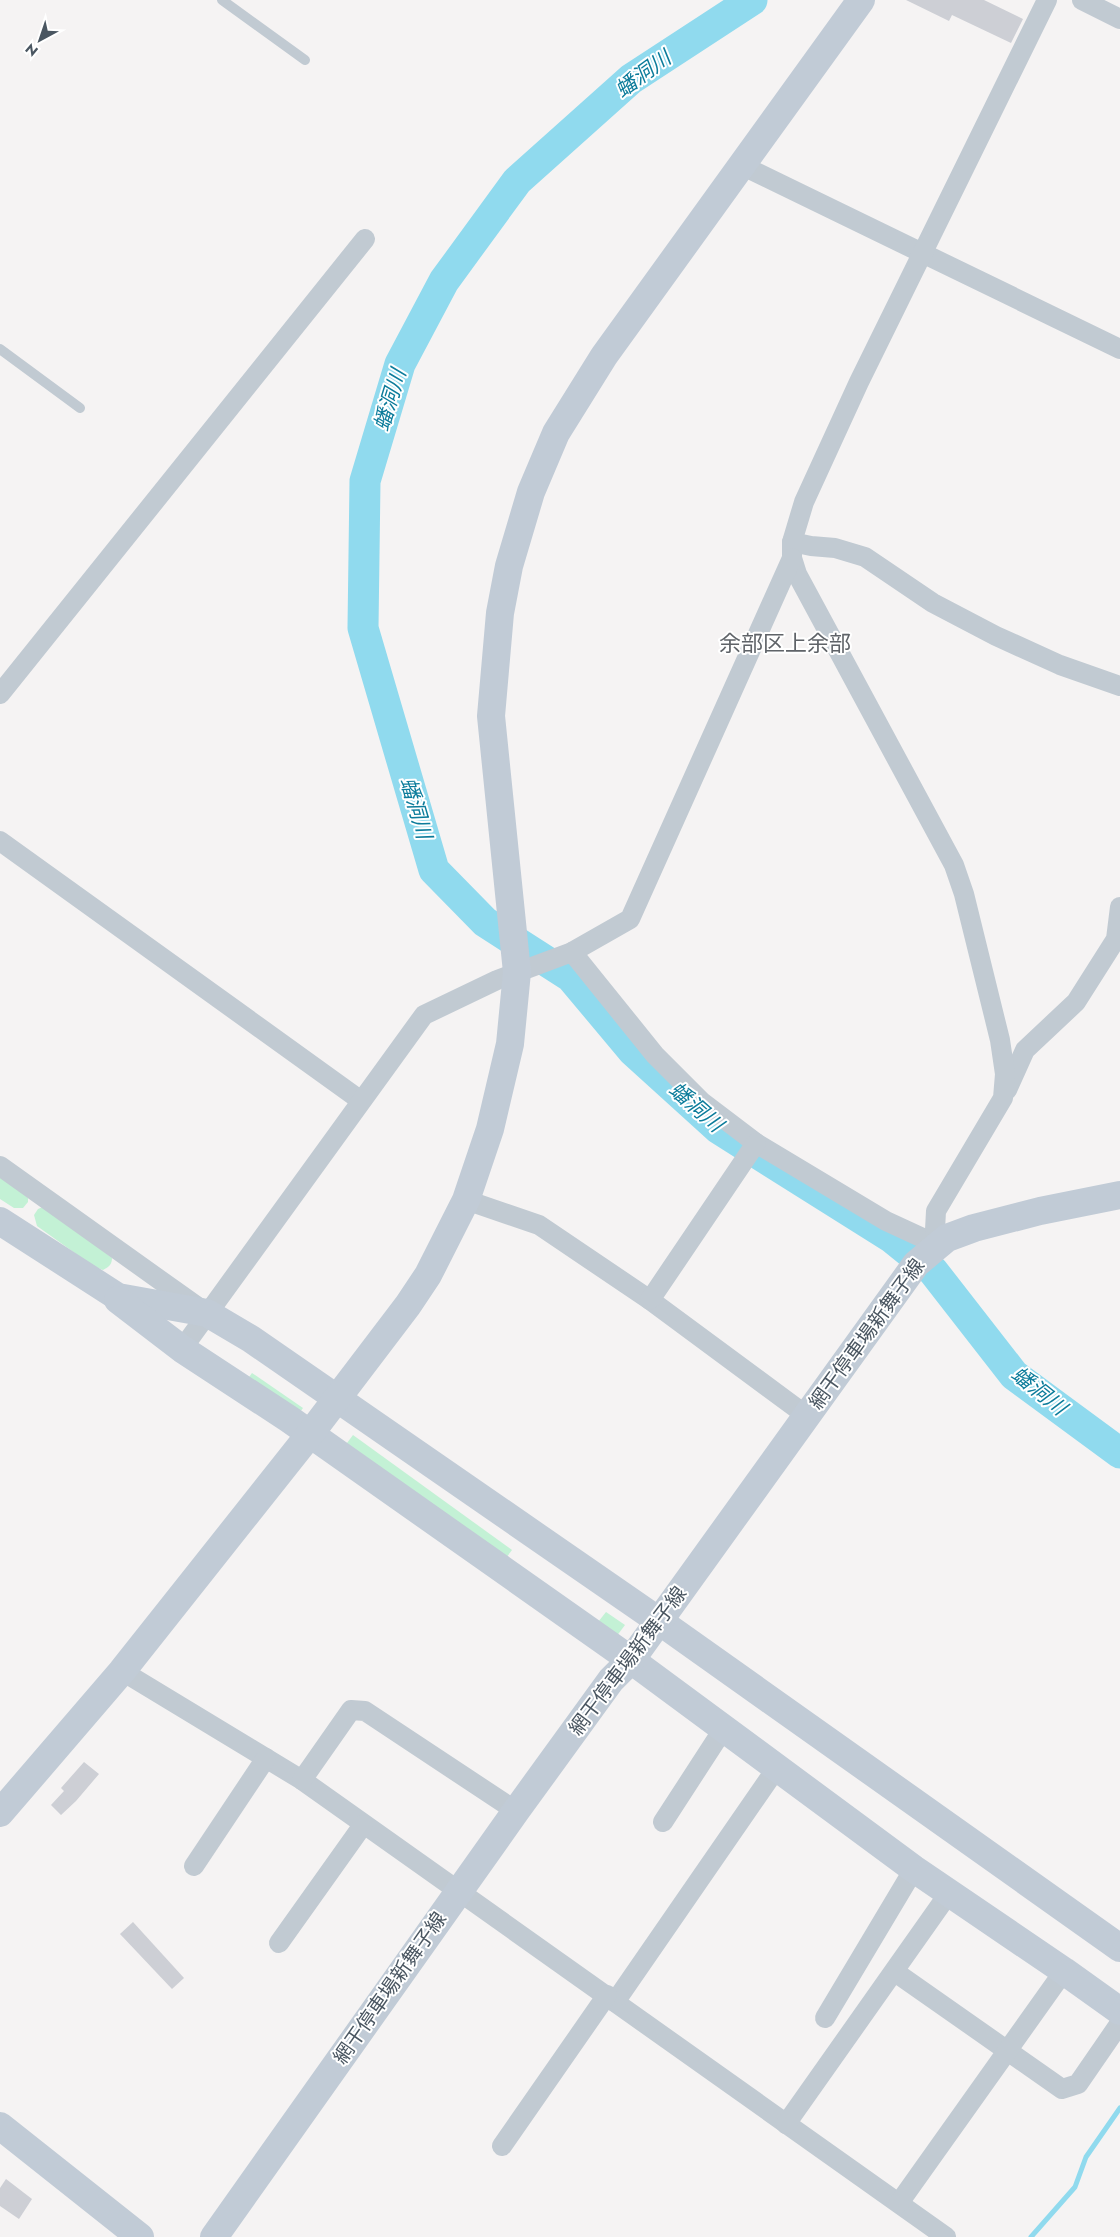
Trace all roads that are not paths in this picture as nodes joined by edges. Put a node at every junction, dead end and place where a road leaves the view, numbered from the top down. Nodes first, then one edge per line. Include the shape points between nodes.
1 (222, 0) edge
2 (861, 0) edge
3 (1047, 0) edge
4 (1082, 0) edge
5 (1120, 19) edge
6 (304, 60) dead end
7 (742, 165) junction
8 (365, 239) dead end
9 (922, 254) junction
10 (0, 349) edge
11 (1120, 349) edge
12 (80, 408) dead end
13 (792, 550) junction
14 (1120, 686) edge
15 (0, 694) edge
16 (0, 840) edge
17 (1120, 907) edge
18 (572, 952) junction
19 (507, 976) junction
20 (1003, 1098) junction
21 (360, 1100) junction
22 (756, 1143) junction
23 (0, 1166) edge
24 (1120, 1195) edge
25 (466, 1200) junction
26 (0, 1221) edge
27 (927, 1254) junction
28 (78, 1270) junction
29 (650, 1300) junction
30 (207, 1313) junction
31 (182, 1349) junction
32 (337, 1397) junction
33 (807, 1416) junction
34 (310, 1434) junction
35 (659, 1621) junction
36 (631, 1660) junction
37 (122, 1671) junction
38 (724, 1728) junction
39 (266, 1758) junction
40 (778, 1766) junction
41 (302, 1780) junction
42 (516, 1811) junction
43 (0, 1813) edge
44 (663, 1822) dead end
45 (363, 1825) junction
46 (194, 1866) dead end
47 (914, 1868) junction
48 (459, 1892) junction
49 (949, 1893) junction
50 (279, 1943) dead end
51 (1120, 1948) edge
52 (1064, 1971) junction
53 (895, 1972) junction
54 (610, 1998) junction
55 (1120, 2011) edge
56 (825, 2018) dead end
57 (1120, 2023) edge
58 (1007, 2052) junction
59 (786, 2124) junction
60 (0, 2126) edge
61 (502, 2146) dead end
62 (899, 2203) junction
63 (140, 2237) edge
64 (214, 2237) edge
65 (946, 2237) edge

1 - 6 lane
2 - 7 street
3 - 9 street
4 - 5 street
7 - 9 street
7 - 19 street via 569,409 542,462 521,523 500,613 491,716
8 - 15 street
9 - 11 street
9 - 13 street via 804,502
10 - 12 lane
13 - 14 street via 810,546 835,548 865,557 933,603 996,636 1060,665
13 - 18 street via 630,919
13 - 20 street via 793,566 958,874 1000,1040 1005,1074
16 - 21 street
17 - 20 street via 1116,939 1076,1002 1025,1050
18 - 19 street
18 - 22 street via 654,1055 702,1102
19 - 21 street via 424,1015
19 - 25 street via 514,1012 504,1077
20 - 27 street via 936,1211
21 - 30 street
22 - 27 street via 886,1221
22 - 29 street
23 - 30 street
24 - 27 street, 網干停車場新舞子線 via 974,1228 947,1238
25 - 29 street via 539,1225
25 - 32 street via 448,1238 408,1305
26 - 28 street
27 - 33 street, 網干停車場新舞子線
28 - 30 street via 118,1297
28 - 31 street
29 - 33 street
30 - 31 street
30 - 32 street
31 - 34 street
32 - 34 street
32 - 35 street
33 - 35 street, 網干停車場新舞子線
34 - 36 street
34 - 37 street
35 - 36 street, 網干停車場新舞子線
35 - 51 street
36 - 38 street
36 - 42 street, 網干停車場新舞子線 via 611,1680
37 - 39 street
37 - 43 street
38 - 40 street
38 - 44 street
39 - 41 street
39 - 46 street
40 - 47 street
40 - 54 street
41 - 42 street via 351,1710 365,1711
41 - 45 street
42 - 48 street, 網干停車場新舞子線
45 - 48 street
45 - 50 street
47 - 49 street
47 - 56 street
48 - 54 street
48 - 64 street, 網干停車場新舞子線
49 - 52 street
49 - 53 street
52 - 55 street
52 - 58 street
53 - 58 street
53 - 59 street
54 - 59 street
54 - 61 street
57 - 58 street via 1078,2084 1062,2089
58 - 62 street
59 - 62 street
60 - 63 street
62 - 65 street

